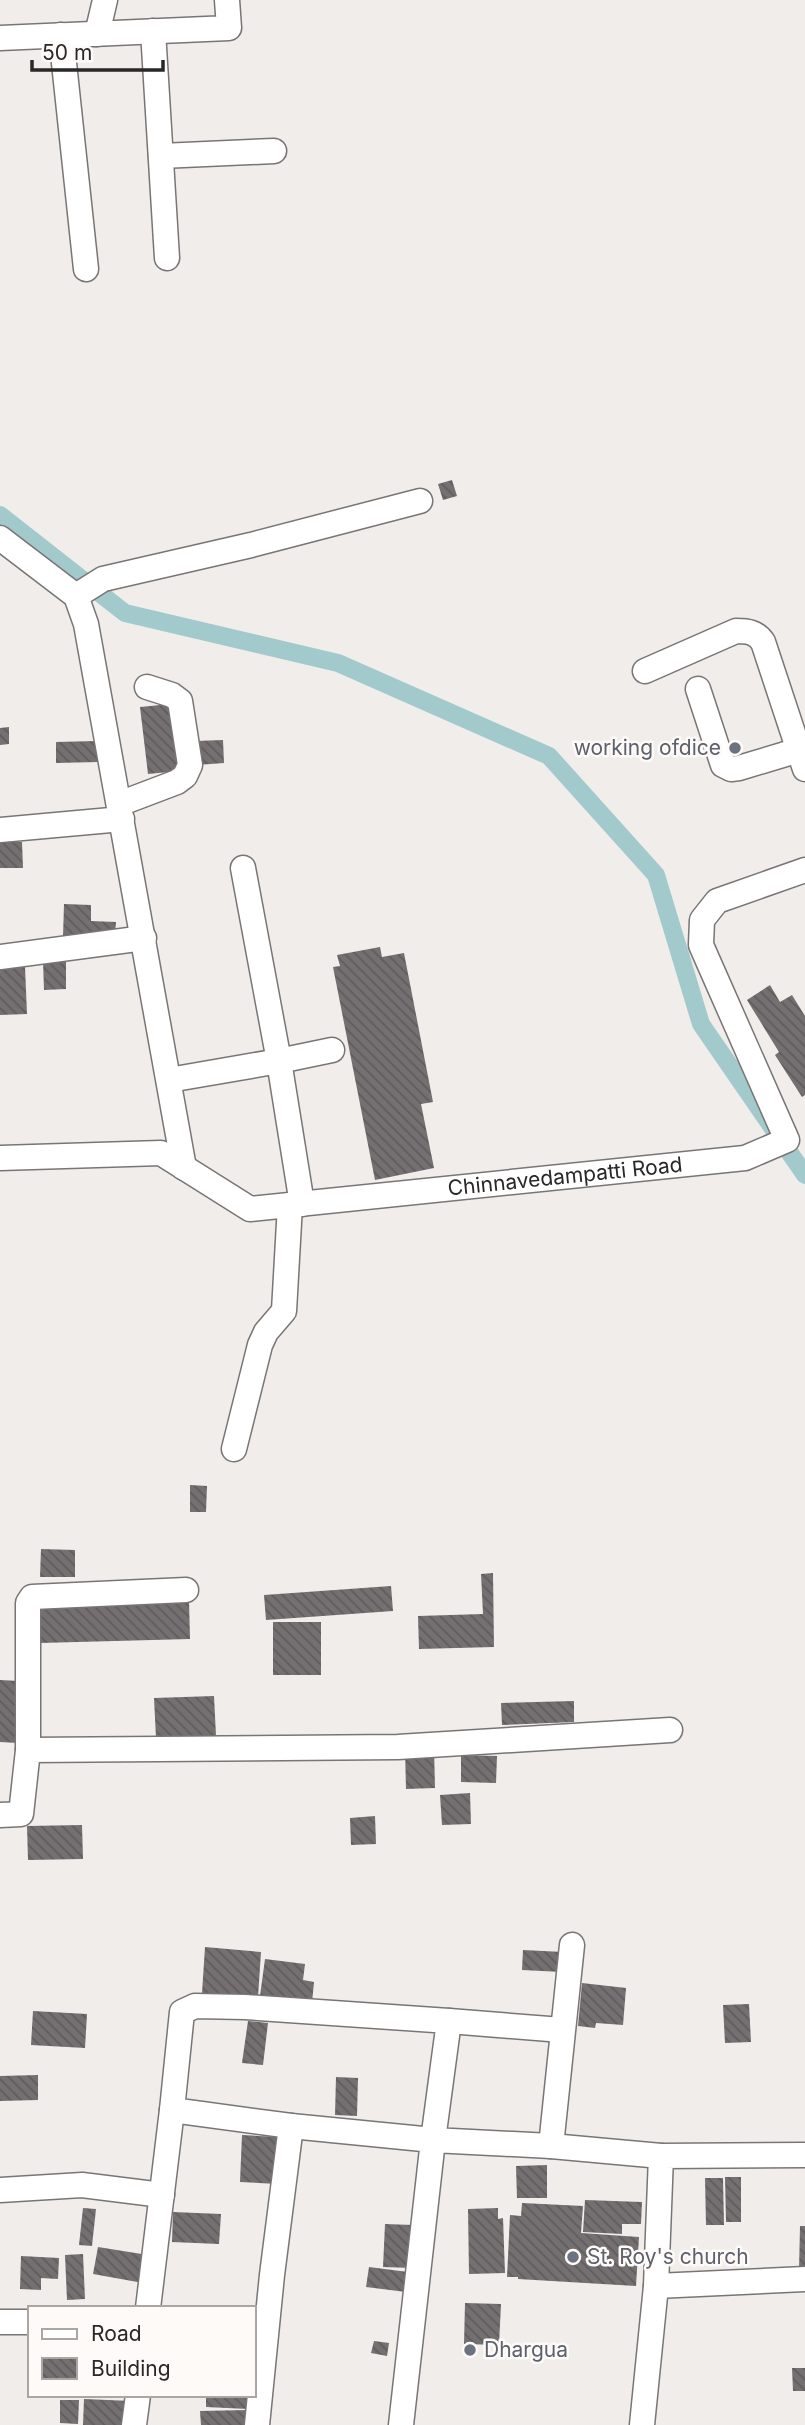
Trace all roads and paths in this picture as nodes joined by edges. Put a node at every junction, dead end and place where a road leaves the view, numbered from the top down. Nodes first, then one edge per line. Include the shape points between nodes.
1 (105, 0) edge
2 (227, 0) edge
3 (153, 31) junction
4 (97, 34) junction
5 (61, 35) junction
6 (0, 38) edge
7 (275, 151) dead end
8 (161, 156) junction
9 (167, 258) dead end
10 (86, 269) dead end
11 (420, 501) dead end
12 (0, 538) edge
13 (77, 596) junction
14 (645, 671) dead end
15 (147, 687) dead end
16 (698, 689) dead end
17 (802, 760) edge
18 (120, 811) junction
19 (0, 830) edge
20 (243, 867) dead end
21 (805, 870) edge
22 (144, 939) junction
23 (0, 957) edge
24 (332, 1050) dead end
25 (279, 1061) junction
26 (169, 1080) junction
27 (0, 1158) edge
28 (184, 1168) junction
29 (296, 1204) junction
30 (234, 1449) dead end
31 (186, 1590) dead end
32 (670, 1730) dead end
33 (28, 1750) junction
34 (0, 1815) edge
35 (572, 1945) dead end
36 (449, 2021) junction
37 (562, 2029) junction
38 (172, 2110) junction
39 (291, 2126) junction
40 (433, 2140) junction
41 (551, 2146) junction
42 (805, 2155) edge
43 (661, 2156) junction
44 (0, 2190) edge
45 (162, 2195) junction
46 (805, 2280) edge
47 (656, 2286) junction
48 (148, 2306) edge
49 (0, 2322) edge
50 (28, 2322) edge
51 (138, 2397) edge
52 (134, 2425) edge
53 (257, 2425) edge
54 (401, 2425) edge
55 (642, 2425) edge

1 - 4 street
2 - 3 street via 229,28
3 - 4 street
3 - 8 street
4 - 5 street
5 - 6 street
5 - 10 street
7 - 8 street
8 - 9 street
11 - 13 street via 103,579
12 - 13 street
13 - 18 street
14 - 17 street via 736,631 758,636
15 - 18 street via 180,701 190,765 177,782
16 - 17 street via 723,765 731,769
18 - 19 street
18 - 22 street
20 - 25 street
21 - 29 street, Chinnavedampatti Road via 717,901 702,920 701,945 787,1140 746,1158
22 - 23 street
22 - 26 street
24 - 25 street
25 - 26 street
25 - 29 street
26 - 28 street
27 - 28 street, Chinnavedampatti Road via 161,1153
28 - 29 street, Chinnavedampatti Road via 250,1209
29 - 30 street via 284,1311 260,1345
31 - 33 street via 32,1597 28,1604
32 - 33 street via 398,1746
33 - 34 street via 21,1814
35 - 37 street
36 - 37 street
36 - 38 street via 195,2006 181,2012
36 - 40 street
37 - 41 street
38 - 39 street
38 - 45 street
39 - 40 street
39 - 53 street
40 - 41 street
40 - 54 street
41 - 43 street
42 - 43 street
43 - 47 street
44 - 45 street via 82,2185
45 - 48 street
46 - 47 street
47 - 55 street
49 - 50 street
51 - 52 street

